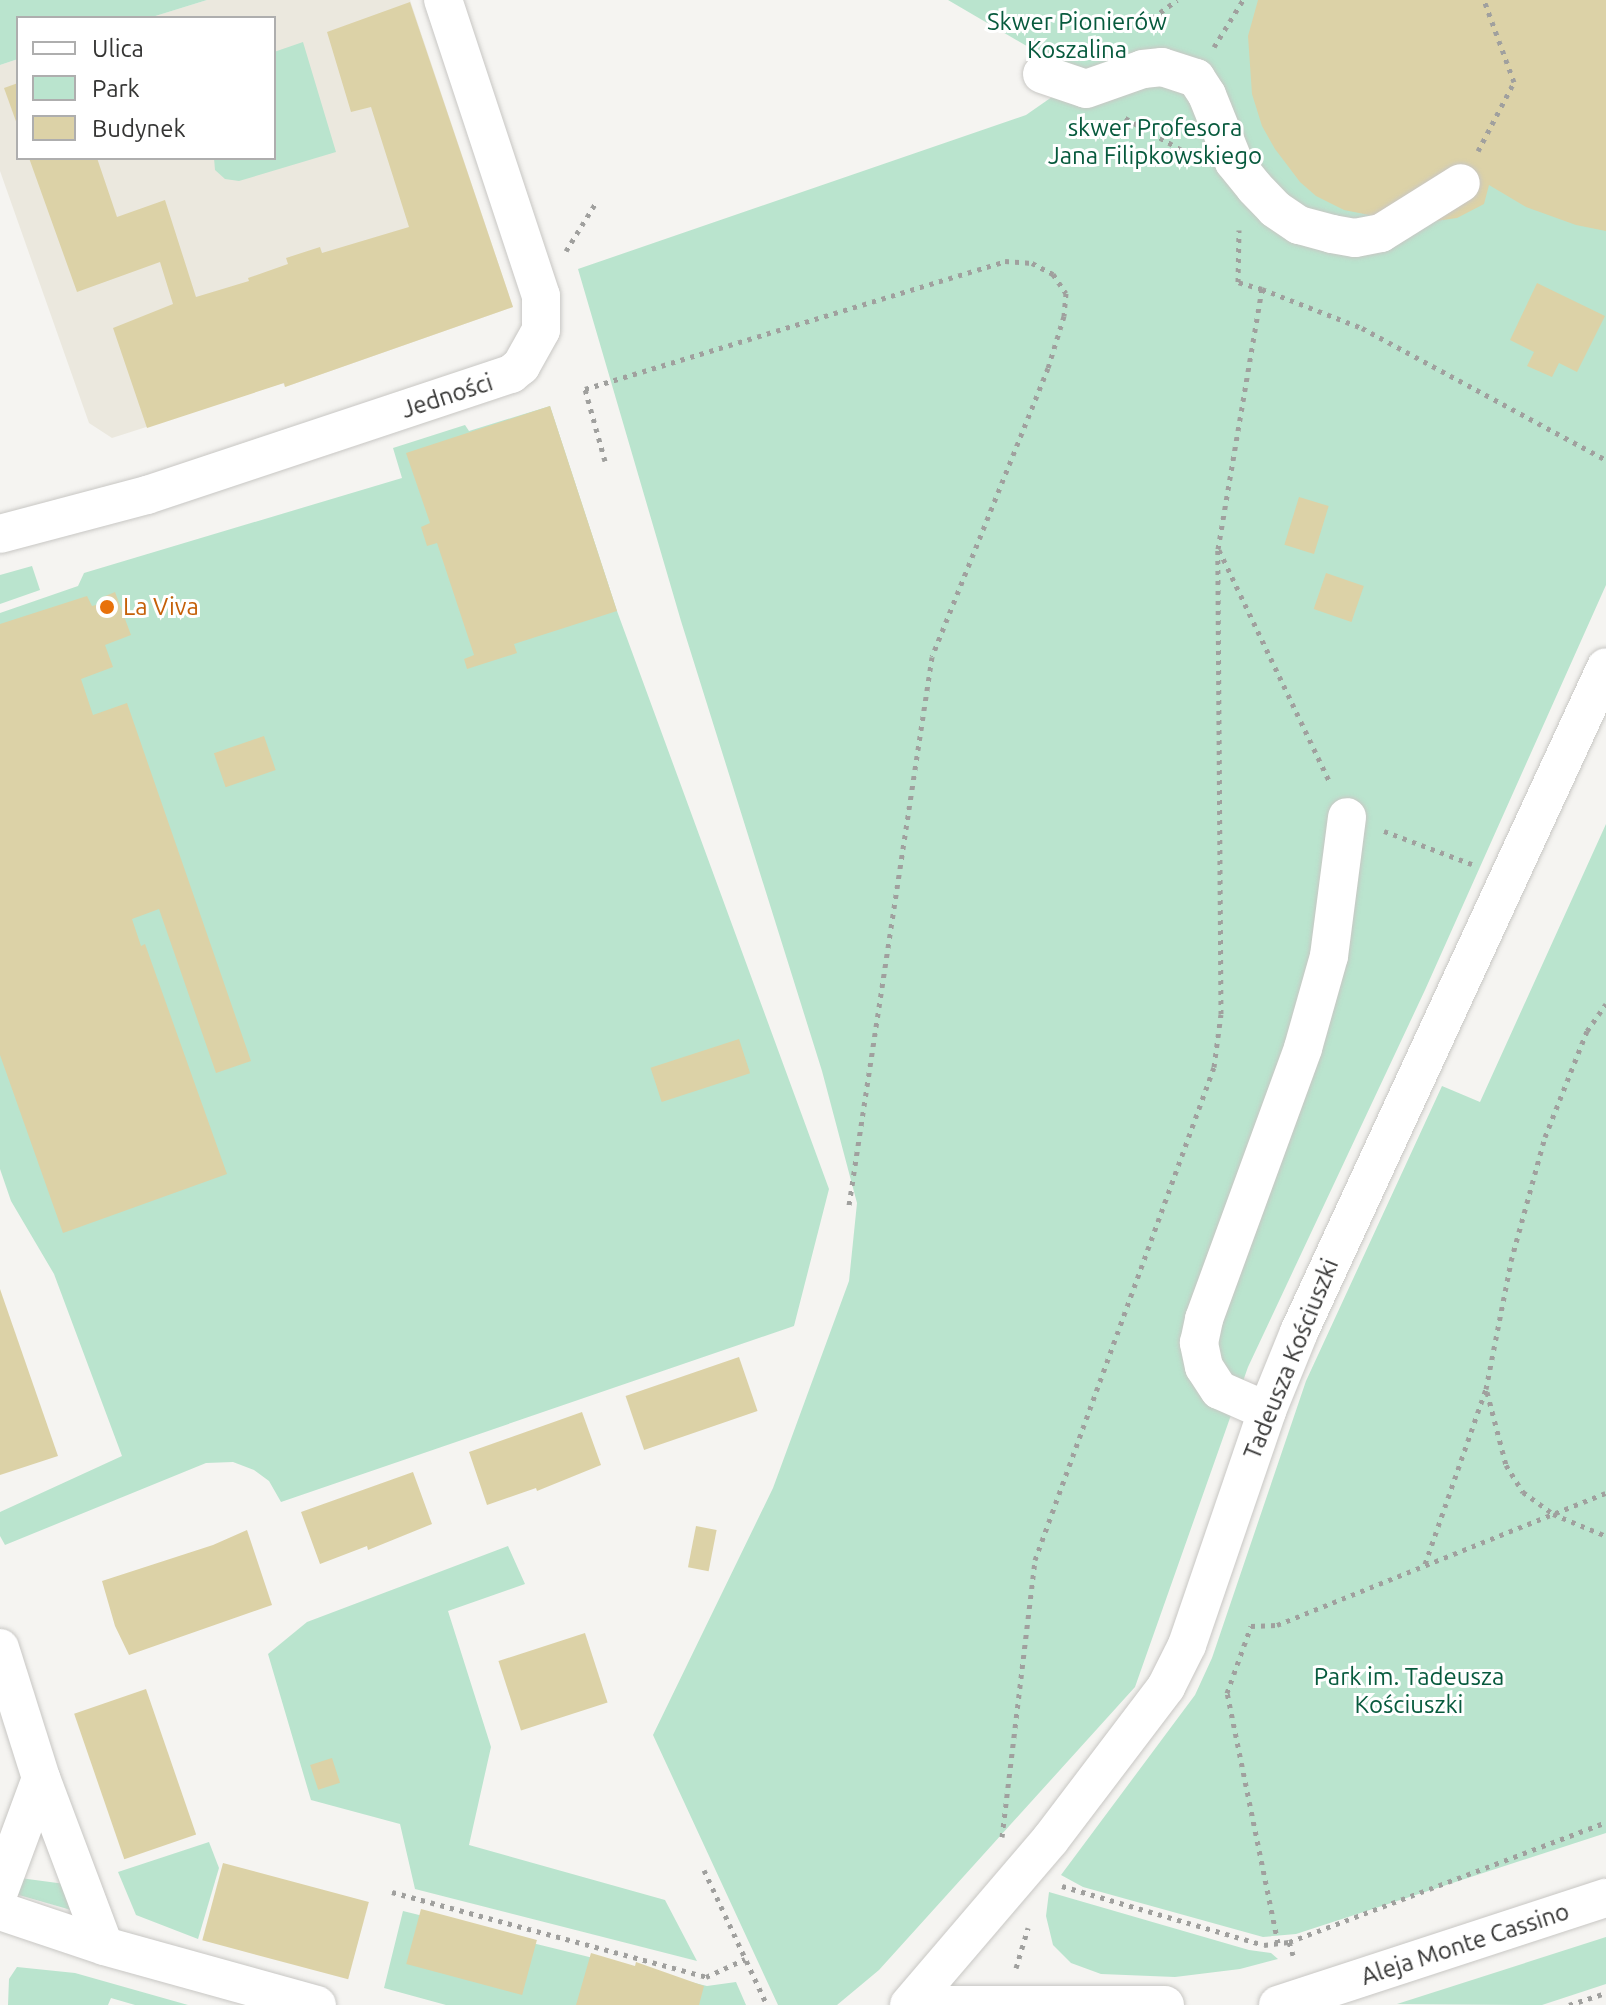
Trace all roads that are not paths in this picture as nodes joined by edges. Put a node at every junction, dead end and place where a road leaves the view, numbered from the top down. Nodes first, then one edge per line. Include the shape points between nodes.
1 (443, 0) edge
2 (1042, 74) dead end
3 (1461, 183) road end
4 (0, 534) edge
5 (1604, 675) edge
6 (1347, 817) road end
7 (1267, 1411) junction
8 (0, 1648) edge
9 (41, 1778) junction
10 (0, 1889) edge
11 (1606, 1898) edge
12 (0, 1911) edge
13 (104, 1946) junction
14 (1006, 2004) edge
15 (317, 2005) edge
16 (909, 2005) edge
17 (943, 2005) edge
18 (1165, 2005) edge
19 (1278, 2005) edge

1 - 4 street, Jedności via 541,296 541,330 521,366 511,374 147,495
2 - 3 street via 1076,89 1162,67 1196,78 1234,162 1275,209 1299,225 1355,238 1381,233
5 - 7 street, Tadeusza Kościuszki via 1338,1244
6 - 7 street via 1329,956 1308,1032 1199,1343 1204,1367 1219,1390
7 - 16 street, Tadeusza Kościuszki via 1187,1645 1166,1687 1029,1866
8 - 9 street
9 - 10 street
9 - 13 street
11 - 19 street, Aleja Monte Cassino
12 - 13 street
13 - 15 street
14 - 17 street
14 - 18 street

